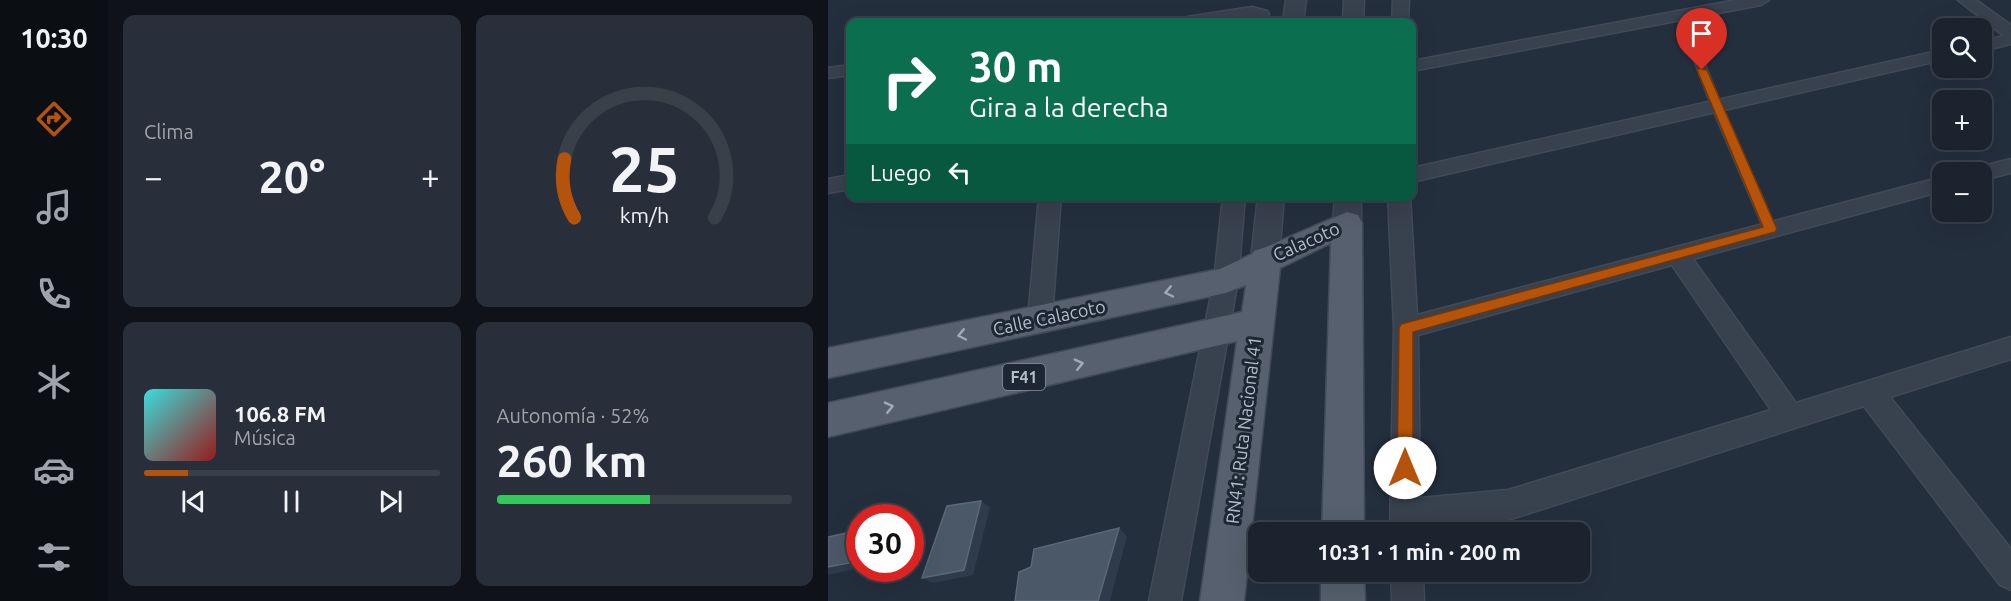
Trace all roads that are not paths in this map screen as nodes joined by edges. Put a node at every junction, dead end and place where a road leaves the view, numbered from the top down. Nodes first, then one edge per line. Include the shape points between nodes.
1 (1204, 0) edge
2 (1296, 0) edge
3 (1354, 0) edge
4 (1401, 0) edge
5 (1761, 0) edge
6 (1966, 0) edge
7 (1681, 15) junction
8 (1209, 18) edge
9 (1224, 18) edge
10 (1260, 18) edge
11 (1294, 18) edge
12 (1353, 18) edge
13 (1400, 18) edge
14 (2011, 33) edge
15 (2011, 39) edge
16 (1992, 44) edge
17 (1932, 57) edge
18 (1416, 65) edge
19 (846, 71) edge
20 (828, 73) edge
21 (1717, 106) junction
22 (2011, 166) edge
23 (1992, 171) edge
24 (1416, 174) edge
25 (846, 183) edge
26 (828, 186) edge
27 (1932, 187) edge
28 (1050, 201) edge
29 (1234, 201) edge
30 (1271, 201) edge
31 (1399, 201) edge
32 (1347, 210) edge
33 (1770, 229) junction
34 (1677, 254) junction
35 (1265, 260) junction
36 (1226, 280) junction
37 (1040, 319) junction
38 (1257, 323) junction
39 (1406, 328) junction
40 (1216, 334) junction
41 (2011, 348) edge
42 (828, 363) edge
43 (1869, 391) junction
44 (1790, 416) junction
45 (829, 424) edge
46 (1343, 522) edge
47 (1405, 522) edge
48 (1411, 522) edge
49 (2011, 574) edge
50 (1343, 582) edge
51 (1407, 582) edge
52 (1165, 601) edge
53 (1222, 601) edge
54 (1344, 601) edge
55 (1408, 601) edge

1 - 8 street
2 - 11 street
3 - 12 street
4 - 13 street
5 - 7 street
6 - 14 street
7 - 18 street
7 - 21 lane
9 - 10 street via 1252,12
15 - 16 street
17 - 21 street
19 - 20 street
21 - 24 street
21 - 33 lane
22 - 23 street
25 - 26 street
27 - 33 street
28 - 37 street
29 - 36 street
30 - 35 street
31 - 39 street
32 - 35 main road, Calacoto
32 - 46 main road
33 - 34 street
34 - 39 street
34 - 44 street
35 - 36 main road, Calle Calacoto
35 - 38 main road, RN41: Ruta Nacional 41
36 -> 37 main road, Calle Calacoto
36 - 40 street
37 -> 42 main road, Calle Calacoto
38 - 40 main road, F41
38 - 53 main road, RN41: Ruta Nacional 41
39 - 47 street
45 -> 40 main road, F41
40 - 52 street
41 - 43 street
43 - 44 street
43 - 49 street
44 - 48 street via 1508,505
50 - 54 main road
51 - 55 street

